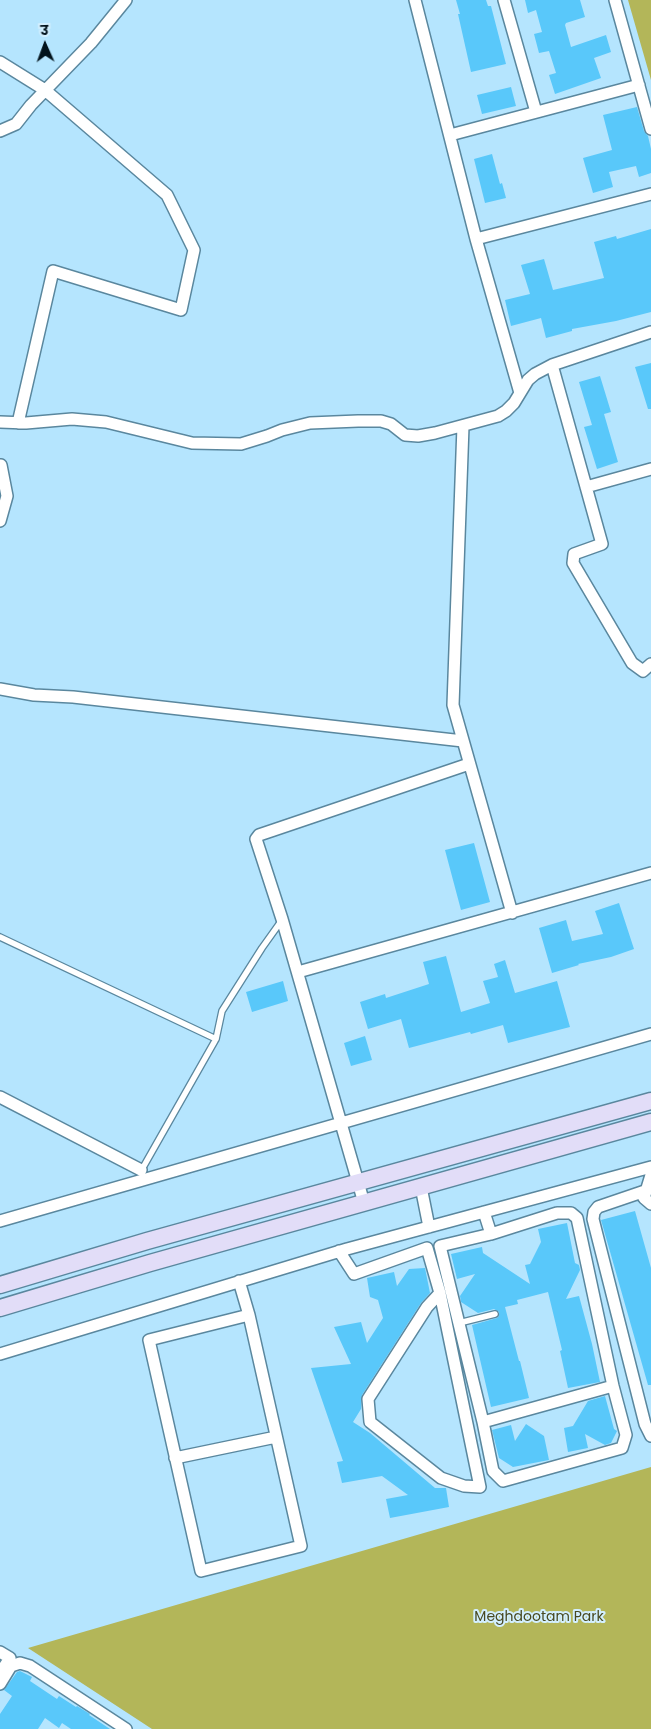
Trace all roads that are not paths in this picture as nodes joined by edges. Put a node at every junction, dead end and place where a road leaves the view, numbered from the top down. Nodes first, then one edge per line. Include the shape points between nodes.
1 (126, 0) edge
2 (415, 0) edge
3 (504, 0) edge
4 (615, 0) edge
5 (0, 62) edge
6 (639, 85) junction
7 (45, 90) junction
8 (536, 112) junction
9 (651, 129) edge
10 (0, 131) edge
11 (450, 135) junction
12 (651, 194) edge
13 (476, 238) junction
14 (651, 332) edge
15 (552, 365) junction
16 (520, 394) junction
17 (0, 422) edge
18 (18, 423) junction
19 (463, 426) junction
20 (1, 465) edge
21 (651, 469) edge
22 (586, 486) junction
23 (0, 521) edge
24 (651, 664) edge
25 (0, 690) edge
26 (463, 741) junction
27 (469, 764) junction
28 (651, 873) edge
29 (512, 913) junction
30 (282, 920) junction
31 (0, 937) edge
32 (298, 972) junction
33 (651, 1034) edge
34 (216, 1039) junction
35 (0, 1097) edge
36 (651, 1101) edge
37 (651, 1122) edge
38 (342, 1123) junction
39 (651, 1167) edge
40 (141, 1170) junction
41 (651, 1175) edge
42 (134, 1182) junction
43 (359, 1182) junction
44 (421, 1187) junction
45 (645, 1191) junction
46 (364, 1203) junction
47 (516, 1204) junction
48 (651, 1204) edge
49 (484, 1212) junction
50 (0, 1220) edge
51 (522, 1224) junction
52 (429, 1227) junction
53 (491, 1234) junction
54 (340, 1251) junction
55 (240, 1281) junction
56 (0, 1285) edge
57 (440, 1293) junction
58 (0, 1308) edge
59 (495, 1314) dead end
60 (249, 1315) junction
61 (459, 1323) junction
62 (0, 1354) edge
63 (613, 1386) junction
64 (483, 1422) junction
65 (651, 1436) edge
66 (276, 1437) junction
67 (176, 1458) junction
68 (0, 1652) edge
69 (0, 1673) edge
70 (0, 1684) edge
71 (126, 1729) edge

1 - 7 street via 91,43
2 - 11 street
3 - 8 street
4 - 6 street
5 - 7 street
6 - 8 street
6 - 9 street
7 - 10 street via 16,124
7 - 18 street via 167,195 194,250 181,310 53,271
8 - 11 street
11 - 13 street
12 - 13 street
13 - 16 street
14 - 15 street
15 - 16 street via 528,380
15 - 22 street
16 - 19 street via 498,416
17 - 18 street
18 - 19 street via 72,419 106,422 192,443 241,444 310,423 382,421 405,435 418,436
19 - 26 street via 453,705
20 - 23 street via 7,496
21 - 22 street
22 - 24 street via 602,544 574,554 573,562 632,663 643,671
25 - 26 street
26 - 27 street
27 - 29 street
27 - 30 street via 259,835 257,842
28 - 29 street
29 - 32 street
30 - 32 street
30 - 34 lane via 222,1011
31 - 34 lane
32 - 38 street
33 - 38 street
34 - 40 lane
35 - 40 street
36 - 43 street
37 - 44 street
38 - 42 street
38 - 43 street
39 - 47 street
40 - 42 lane
41 - 45 street
42 - 50 street
43 - 46 street
43 - 56 street
44 - 46 street
44 - 52 street
45 - 48 street via 644,1198
45 - 65 street via 598,1207 593,1218 645,1424
46 - 58 street
47 - 49 street
47 - 51 street
49 - 52 street
49 - 53 street
51 - 53 street
51 - 63 street via 557,1213 572,1213 576,1218
52 - 54 street
53 - 61 street via 440,1246
54 - 55 street
54 - 57 street via 354,1274 427,1248
55 - 60 street
55 - 62 street
57 - 57 street via 466,1419 480,1486 464,1486 441,1478 370,1422 368,1399 427,1307
59 - 61 lane
60 - 66 street
60 - 67 street via 149,1340
61 - 64 street
63 - 64 street
63 - 64 street via 626,1435 622,1448 503,1481 493,1471
66 - 67 street
66 - 67 street via 301,1546 201,1571
68 - 69 street via 10,1658
70 - 71 street via 11,1666 20,1663 30,1666

